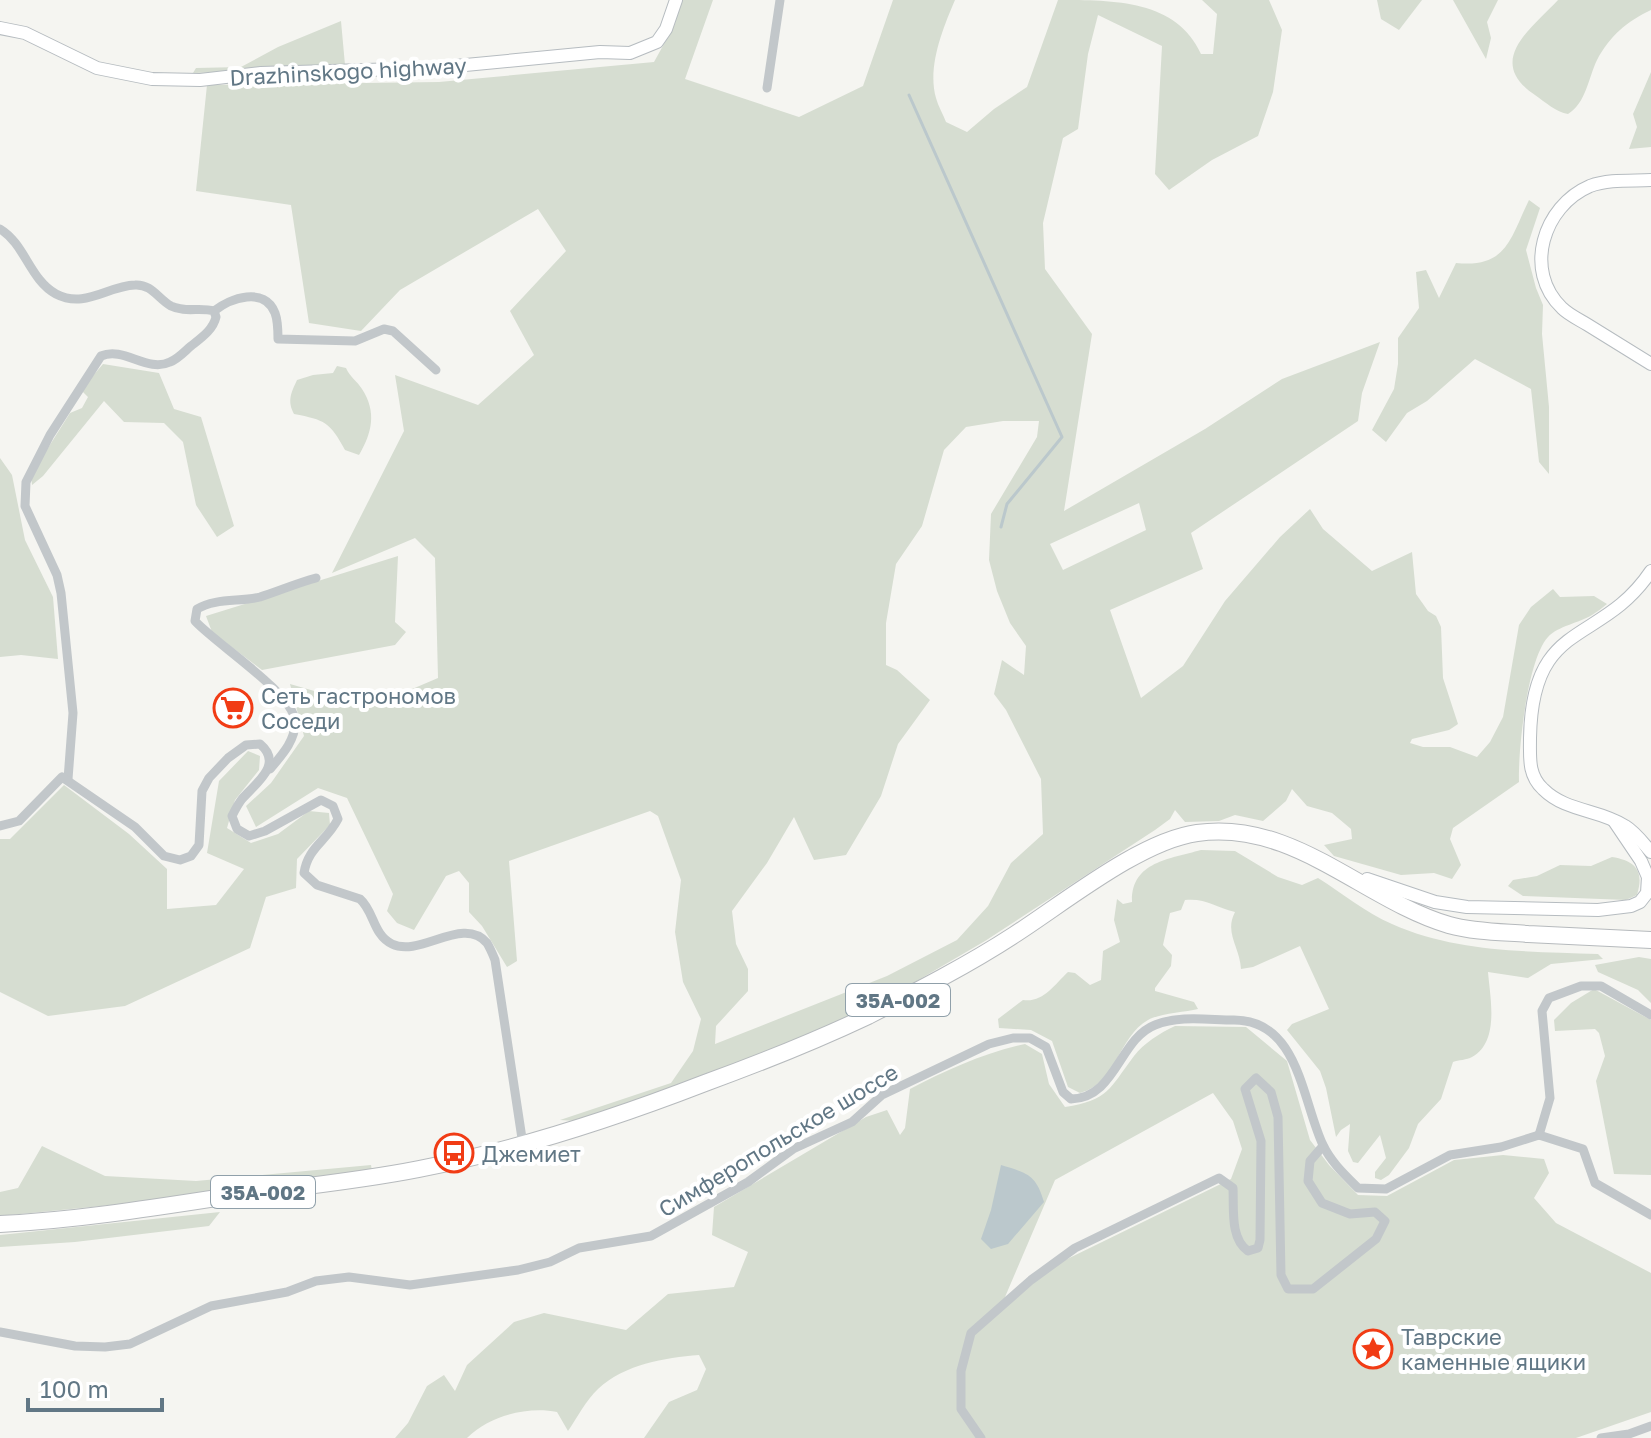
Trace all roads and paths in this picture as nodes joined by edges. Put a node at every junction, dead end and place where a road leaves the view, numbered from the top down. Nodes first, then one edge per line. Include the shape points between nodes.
1 (676, 0) edge
2 (780, 0) edge
3 (0, 28) edge
4 (767, 88) dead end
5 (1651, 180) edge
6 (0, 229) edge
7 (214, 311) junction
8 (1651, 364) edge
9 (436, 370) dead end
10 (1651, 571) edge
11 (316, 578) dead end
12 (267, 773) junction
13 (68, 779) junction
14 (1614, 821) junction
15 (0, 826) edge
16 (1651, 852) edge
17 (1324, 862) junction
18 (1651, 943) edge
19 (1651, 1015) edge
20 (1539, 1135) junction
21 (547, 1142) junction
22 (520, 1146) junction
23 (1323, 1146) junction
24 (493, 1160) junction
25 (1651, 1215) edge
26 (0, 1224) edge
27 (0, 1231) edge
28 (0, 1332) edge
29 (1651, 1426) edge
30 (981, 1438) edge
31 (1601, 1438) edge

1 - 3 main road, Drazhinskogo highway via 657,42 630,53 200,80 152,79 97,68 25,33
2 - 4 street
5 - 8 main road via 1610,181 1571,198 1556,212 1541,249 1542,272 1562,308
6 - 7 street via 56,294 88,299 143,285 173,307
7 - 9 street via 227,301 259,298 275,312 278,339 355,341 384,329 393,331
7 - 13 street via 212,328 170,362 145,362 115,353 101,356 26,482 25,506 61,593 73,713
10 - 14 main road via 1627,601 1554,651 1537,683 1532,708 1530,762 1535,781 1557,801
11 - 12 street via 197,609 195,621 291,705 292,739
12 - 13 street via 270,761 260,744 246,745 228,758 202,791 199,845 180,860 164,856 135,827
12 - 22 street via 239,802 232,816 237,829 249,836 265,831 321,800 333,806 338,819 307,857 304,873 317,885 360,899 379,933 392,944 407,947 467,933 486,942 495,960
13 - 15 street via 57,779 19,821
14 - 16 main road
14 - 17 main road via 1645,868 1649,886 1640,902 1618,908 1497,909 1435,902
17 - 18 highway, 35А-002 via 1400,906 1456,927
17 - 21 highway, 35А-002 via 1255,836 1205,832 1172,838 1010,938 869,1015
18 - 21 highway, 35А-002 via 1454,933 1397,914 1273,849 1236,841 1191,841 1149,857 994,956 884,1016 721,1085
19 - 20 street via 1601,986 1581,986 1549,998 1542,1011 1550,1098
20 - 23 street, Симферопольское шоссе via 1450,1155 1386,1189 1358,1188
20 - 25 street via 1583,1149 1595,1183
21 - 22 highway, 35А-002
21 - 24 highway, 35А-002
22 - 24 highway
22 - 26 highway, 35А-002 via 416,1170
23 - 28 street, Симферопольское шоссе via 1285,1046 1252,1021 1173,1020 1154,1025 1141,1033 1106,1082 1081,1099 1063,1092 1046,1047 1030,1038 1013,1038 989,1044 882,1095 852,1122 793,1149 748,1182 651,1236 579,1248 518,1270 410,1285 349,1277 316,1281 211,1306 130,1344 75,1346
23 - 30 street via 1310,1161 1308,1181 1322,1203 1350,1214 1375,1212 1385,1221 1376,1239 1313,1289 1288,1289 1281,1275 1278,1117 1271,1092 1256,1078 1245,1089 1261,1141 1258,1248 1248,1251 1240,1246 1233,1188 1219,1178 1075,1248 971,1333 961,1371 961,1409
24 - 27 highway, 35А-002 via 418,1178
29 - 31 street

